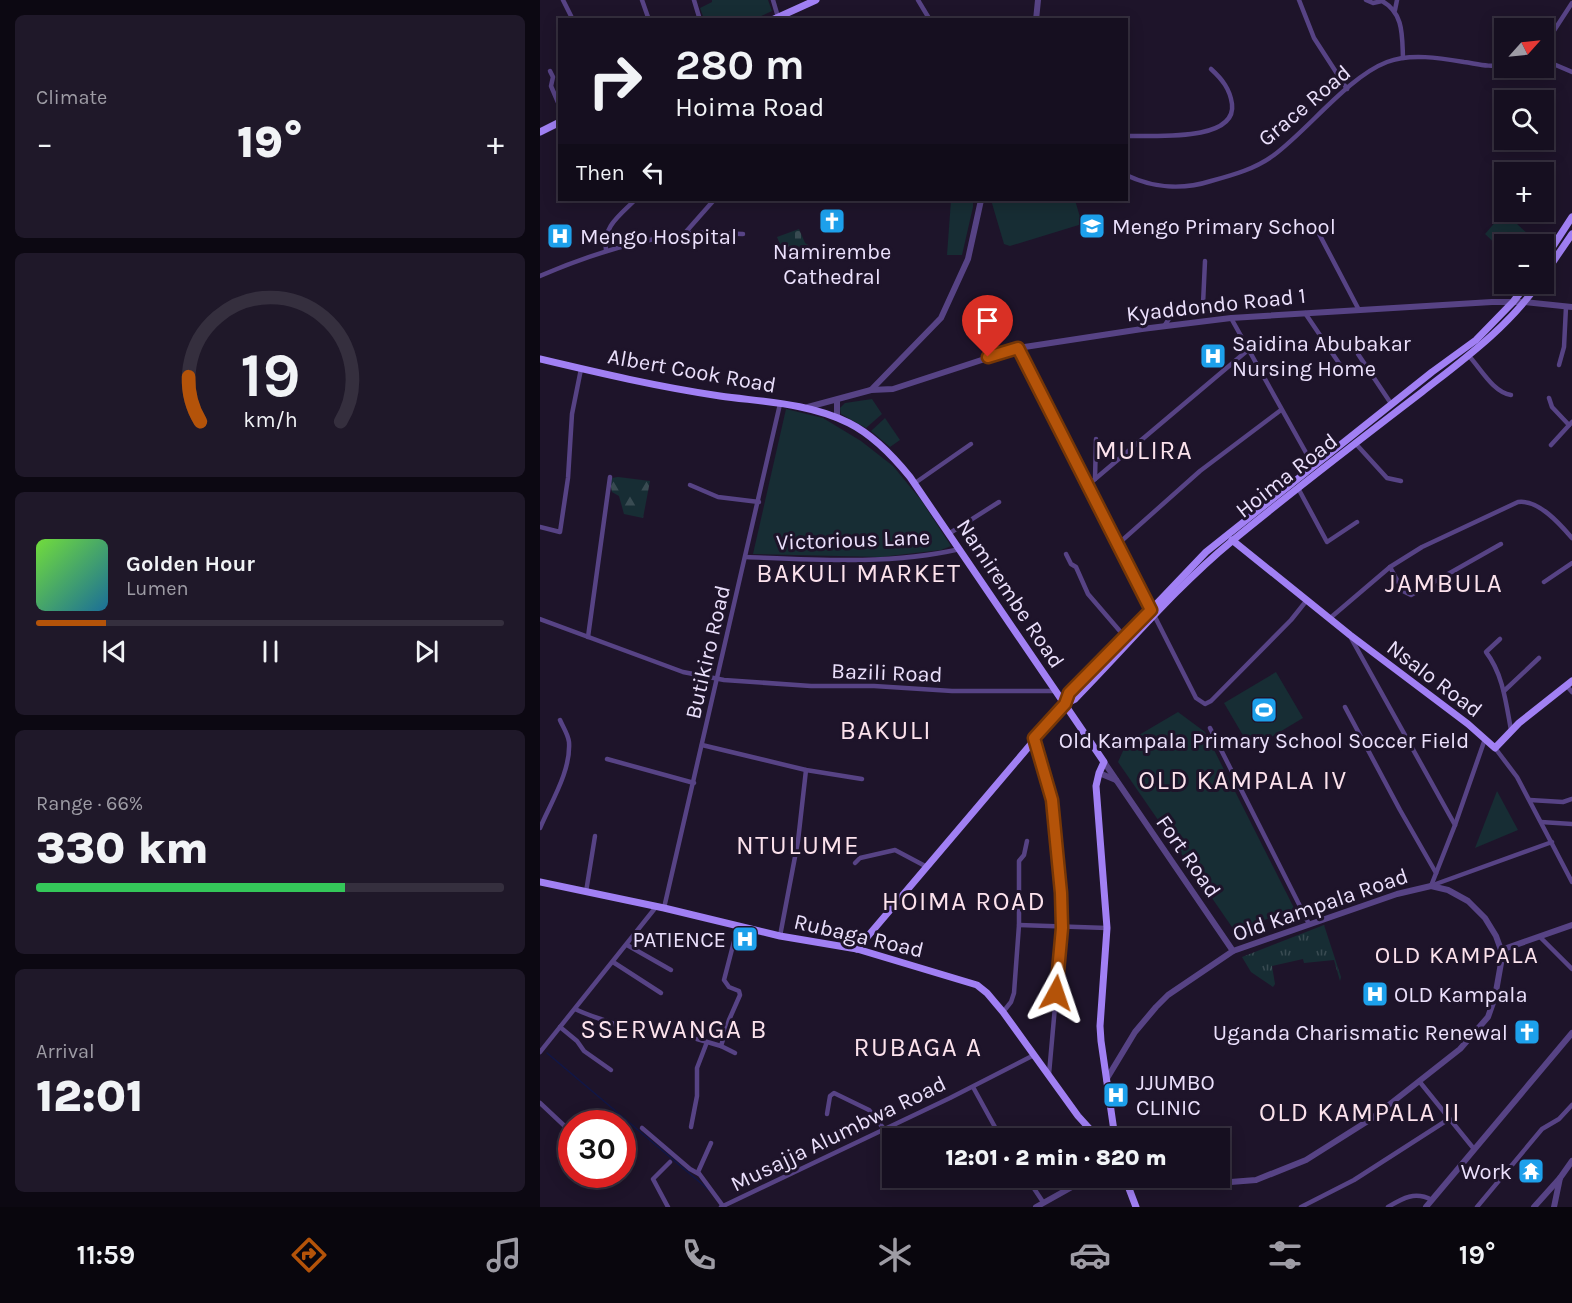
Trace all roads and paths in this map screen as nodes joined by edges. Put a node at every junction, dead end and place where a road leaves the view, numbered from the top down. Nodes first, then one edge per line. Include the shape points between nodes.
1 (563, 0) edge
2 (642, 0) edge
3 (694, 0) edge
4 (773, 0) edge
5 (816, 0) edge
6 (918, 0) edge
7 (1038, 0) edge
8 (1299, 0) edge
9 (1366, 0) edge
10 (1397, 0) edge
11 (1572, 3) edge
12 (1395, 10) junction
13 (572, 18) edge
14 (648, 18) edge
15 (699, 18) edge
16 (775, 18) edge
17 (929, 18) edge
18 (1036, 18) edge
19 (1554, 31) edge
20 (1403, 58) junction
21 (1554, 64) edge
22 (1494, 65) edge
23 (1211, 69) dead end
24 (550, 71) dead end
25 (1572, 72) edge
26 (1347, 89) junction
27 (558, 102) edge
28 (558, 123) edge
29 (540, 132) edge
30 (1128, 136) edge
31 (1128, 176) edge
32 (634, 201) edge
33 (713, 201) edge
34 (981, 201) edge
35 (1572, 217) edge
36 (1316, 228) dead end
37 (684, 234) junction
38 (743, 234) dead end
39 (1572, 234) edge
40 (1554, 245) edge
41 (606, 250) junction
42 (1554, 260) edge
43 (1204, 261) dead end
44 (540, 276) edge
45 (1519, 294) edge
46 (1530, 294) edge
47 (1513, 302) junction
48 (1524, 302) junction
49 (1569, 307) edge
50 (1359, 310) junction
51 (1305, 313) junction
52 (1231, 318) junction
53 (1166, 326) junction
54 (1018, 348) junction
55 (1248, 350) junction
56 (1358, 354) dead end
57 (1469, 356) junction
58 (540, 359) edge
59 (1559, 365) dead end
60 (581, 369) junction
61 (1345, 372) dead end
62 (871, 390) junction
63 (1511, 395) dead end
64 (1549, 398) dead end
65 (837, 401) junction
66 (780, 404) junction
67 (1392, 405) junction
68 (808, 407) junction
69 (1281, 410) junction
70 (837, 417) junction
71 (1570, 424) edge
72 (1096, 440) dead end
73 (971, 444) dead end
74 (1356, 444) junction
75 (1551, 445) dead end
76 (1314, 467) junction
77 (610, 477) dead end
78 (1095, 479) junction
79 (1401, 481) dead end
80 (915, 483) junction
81 (690, 484) dead end
82 (1088, 485) junction
83 (1298, 488) junction
84 (759, 502) junction
85 (999, 502) dead end
86 (1357, 522) dead end
87 (540, 526) edge
88 (950, 533) junction
89 (1572, 538) edge
90 (1232, 540) junction
91 (1118, 544) junction
92 (1501, 544) dead end
93 (960, 549) junction
94 (1066, 554) dead end
95 (746, 557) junction
96 (1572, 563) edge
97 (1390, 567) junction
98 (1544, 582) dead end
99 (1307, 600) junction
100 (1153, 613) junction
101 (540, 619) edge
102 (1329, 619) junction
103 (1350, 635) junction
104 (588, 637) junction
105 (1125, 638) junction
106 (1500, 639) dead end
107 (1539, 658) dead end
108 (718, 679) junction
109 (1569, 683) edge
110 (1056, 691) junction
111 (1504, 691) junction
112 (1572, 692) edge
113 (1065, 704) junction
114 (1345, 707) dead end
115 (560, 720) dead end
116 (1210, 728) dead end
117 (1511, 730) junction
118 (1034, 738) junction
119 (1485, 739) junction
120 (702, 745) junction
121 (1495, 748) junction
122 (607, 759) dead end
123 (1104, 762) junction
124 (806, 770) junction
125 (1099, 773) junction
126 (862, 779) dead end
127 (1116, 781) junction
128 (694, 783) junction
129 (1572, 799) edge
130 (1530, 800) junction
131 (1541, 822) junction
132 (1455, 825) junction
133 (1572, 826) edge
134 (540, 828) edge
135 (595, 836) dead end
136 (1027, 841) dead end
137 (1552, 842) junction
138 (855, 863) dead end
139 (927, 867) junction
140 (1436, 873) junction
141 (540, 882) edge
142 (1572, 882) edge
143 (1431, 886) junction
144 (586, 892) junction
145 (656, 907) junction
146 (664, 908) junction
147 (1309, 924) junction
148 (1019, 925) junction
149 (1572, 925) edge
150 (738, 926) junction
151 (1062, 928) junction
152 (1107, 928) junction
153 (780, 936) junction
154 (1540, 937) junction
155 (627, 945) junction
156 (857, 949) junction
157 (1501, 950) junction
158 (1233, 951) junction
159 (613, 962) junction
160 (671, 969) dead end
161 (1572, 969) edge
162 (661, 993) dead end
163 (575, 1009) junction
164 (1003, 1012) junction
165 (560, 1027) junction
166 (623, 1028) dead end
167 (1572, 1033) edge
168 (697, 1039) dead end
169 (707, 1042) junction
170 (721, 1046) junction
171 (540, 1052) edge
172 (735, 1053) dead end
173 (1034, 1055) junction
174 (611, 1070) dead end
175 (1049, 1076) junction
176 (1106, 1081) junction
177 (1419, 1081) junction
178 (973, 1087) junction
179 (540, 1103) edge
180 (1572, 1105) edge
181 (827, 1114) dead end
182 (1449, 1119) junction
183 (558, 1120) edge
184 (691, 1127) dead end
185 (642, 1128) dead end
186 (883, 1128) edge
187 (886, 1128) edge
188 (996, 1128) edge
189 (1088, 1128) edge
190 (1113, 1128) edge
191 (882, 1130) edge
192 (711, 1143) dead end
193 (1474, 1149) junction
194 (1572, 1161) edge
195 (670, 1162) dead end
196 (699, 1174) junction
197 (1560, 1178) junction
198 (1230, 1182) edge
199 (1034, 1188) edge
200 (1069, 1188) edge
201 (1129, 1189) edge
202 (1432, 1200) junction
203 (1043, 1202) junction
204 (668, 1207) edge
205 (722, 1207) edge
206 (1036, 1207) edge
207 (1136, 1207) edge
208 (1301, 1207) edge
209 (1388, 1207) edge
210 (1426, 1207) edge
211 (1477, 1207) edge
212 (1534, 1207) edge
213 (1554, 1207) edge

1 - 13 street
2 - 14 street
3 - 15 street
4 - 16 street
5 - 16 main road
6 - 17 street
7 - 18 street
8 - 26 street via 1314,38
9 - 12 street via 1382,1
10 - 12 street
11 - 19 street
12 - 20 street via 1401,27
20 - 22 street, Grace Road
20 - 26 street, Grace Road via 1372,69
21 - 25 street
23 - 30 street via 1222,79 1232,100 1233,110 1218,128 1196,134
24 - 27 street
26 - 31 street, Grace Road via 1274,155 1249,169 1199,185 1183,186 1151,184
28 - 29 main road
32 - 41 street via 606,232
33 - 37 street
34 - 62 street via 968,259 941,318
35 - 40 main road
36 - 50 street
37 - 38 street
37 - 41 street
39 - 42 main road
41 - 44 street
43 - 53 street via 1203,304 1170,317
45 - 47 main road, Hoima Road
46 - 48 main road, Hoima Road
47 - 48 street, Kyaddondo Road 1
47 - 50 street, Kyaddondo Road 1
47 - 67 main road, Hoima Road via 1476,340
48 - 49 street, Kyaddondo Road 1
48 - 57 main road, Hoima Road
49 - 59 street
50 - 51 street, Kyaddondo Road 1
51 - 52 street, Kyaddondo Road 1
51 - 61 street
52 - 53 street, Kyaddondo Road 1
52 - 55 street
53 - 54 street, Kyaddondo Road 1
54 - 62 street, Kyaddondo Road 1 via 893,389
54 - 82 street
55 - 69 street
55 - 78 street
56 - 67 street
57 - 63 street via 1497,389
57 - 74 main road, Hoima Road
58 - 60 main road, Albert Cook Road
60 - 66 main road, Albert Cook Road via 717,396
60 - 87 street via 572,414 560,532
62 - 65 street, Kyaddondo Road 1
64 - 71 street via 1552,407
65 - 68 street, Kyaddondo Road 1
65 - 70 street
66 - 68 main road, Albert Cook Road
66 - 84 street, Butikiro Road
67 - 76 main road, Hoima Road
68 - 70 main road, Albert Cook Road
69 - 76 street
69 - 91 street via 1200,471
70 - 80 main road, Namirembe Road via 879,443
71 - 75 street
72 - 78 street
73 - 80 street
74 - 79 street via 1387,478
74 - 83 main road, Hoima Road
76 - 100 main road, Hoima Road via 1206,552
77 - 104 street
78 - 82 street
80 - 88 main road, Namirembe Road
81 - 84 street via 718,497
82 - 91 street
83 - 86 street via 1327,542
83 - 90 main road, Hoima Road
84 - 95 street, Butikiro Road
85 - 88 street
88 - 93 main road, Namirembe Road
89 - 97 street via 1543,511 1528,502 1518,502 1450,533
90 - 99 main road, Nsalo Road
90 - 100 main road, Hoima Road
91 - 100 street
92 - 97 street via 1412,595 1403,591
93 - 95 street, Victorious Lane via 886,559
93 - 110 main road, Namirembe Road
94 - 105 street via 1088,594
95 - 108 street, Butikiro Road
96 - 98 street
97 - 102 street
99 - 100 street via 1205,704 1196,698
99 - 102 main road, Nsalo Road
100 - 105 main road, Hoima Road
100 - 113 main road, Hoima Road via 1075,699
101 - 104 street, Bazili Road
102 - 103 main road, Nsalo Road
103 - 119 main road, Nsalo Road
103 - 132 street
104 - 108 street, Bazili Road via 683,672
105 - 113 main road, Hoima Road via 1069,693
106 - 111 street via 1486,652
107 - 111 street
108 - 110 street, Bazili Road via 811,686
108 - 120 street, Butikiro Road
109 - 112 street
109 - 117 main road
110 - 113 main road, Namirembe Road
111 - 117 street
113 - 118 main road, Hoima Road
113 - 123 main road, Namirembe Road
114 - 140 street
115 - 134 street via 567,736 568,753
116 - 147 street
117 - 121 main road
118 - 139 main road, Hoima Road
118 - 151 street via 1052,800
119 - 121 main road, Nsalo Road
119 - 132 street
120 - 124 street
120 - 128 street, Butikiro Road
121 - 130 street, Nsalo Road
122 - 128 street
123 - 125 main road
123 - 127 street, Fort Road
124 - 126 street
124 - 153 street via 798,841
125 - 127 street
125 - 152 main road via 1096,786
127 - 158 street, Fort Road
128 - 146 street, Butikiro Road
129 - 130 street
130 - 131 street, Nsalo Road
131 - 133 street
131 - 137 street, Nsalo Road
132 - 140 street
135 - 144 street
136 - 148 street via 1019,861
137 - 142 street, Nsalo Road
137 - 143 street
138 - 139 street via 860,858 895,850
139 - 156 main road, Hoima Road
140 - 143 street
141 - 144 main road, Rubaga Road
143 - 147 street, Old Kampala Road
143 - 157 street, Old Kampala Road via 1448,890 1478,910
144 - 145 main road, Rubaga Road
145 - 146 main road, Rubaga Road
145 - 155 street
146 - 150 main road, Rubaga Road
147 - 158 street, Old Kampala Road
148 - 151 street
148 - 164 street via 1014,993
149 - 154 street
150 - 153 main road, Rubaga Road
150 - 170 street via 724,980 740,995
151 - 152 street
151 - 175 street
152 - 176 main road via 1100,1026
153 - 156 main road, Rubaga Road
154 - 157 street
154 - 161 street
155 - 159 street
155 - 160 street
156 - 164 main road, Rubaga Road via 977,985
157 - 177 street via 1498,982 1488,1017 1460,1048
158 - 176 street, Old Kampala Road via 1156,1006 1135,1032
159 - 162 street
159 - 163 street
163 - 165 street
163 - 166 street
164 - 173 main road, Rubaga Road
165 - 171 street
165 - 174 street
167 - 193 street
168 - 169 street
169 - 170 street
169 - 184 street via 697,1068
170 - 172 street
173 - 175 main road, Rubaga Road
173 - 178 street, Musajja Alumbwa Road
175 - 189 main road, Rubaga Road
176 - 190 main road
177 - 182 street
177 - 198 street via 1337,1142 1306,1160 1256,1180
178 - 187 street, Musajja Alumbwa Road
178 - 188 street
179 - 183 street
180 - 211 street via 1542,1129
181 - 186 street via 834,1093 869,1110
182 - 193 street
182 - 208 street via 1354,1180
185 - 196 street
191 - 205 street, Musajja Alumbwa Road
192 - 196 street
193 - 202 street
194 - 197 street
195 - 204 street via 652,1179
196 - 205 street
197 - 212 street
197 - 213 street
199 - 203 street
200 - 203 street
201 - 207 main road
202 - 209 street via 1415,1195
202 - 210 street
203 - 206 street

